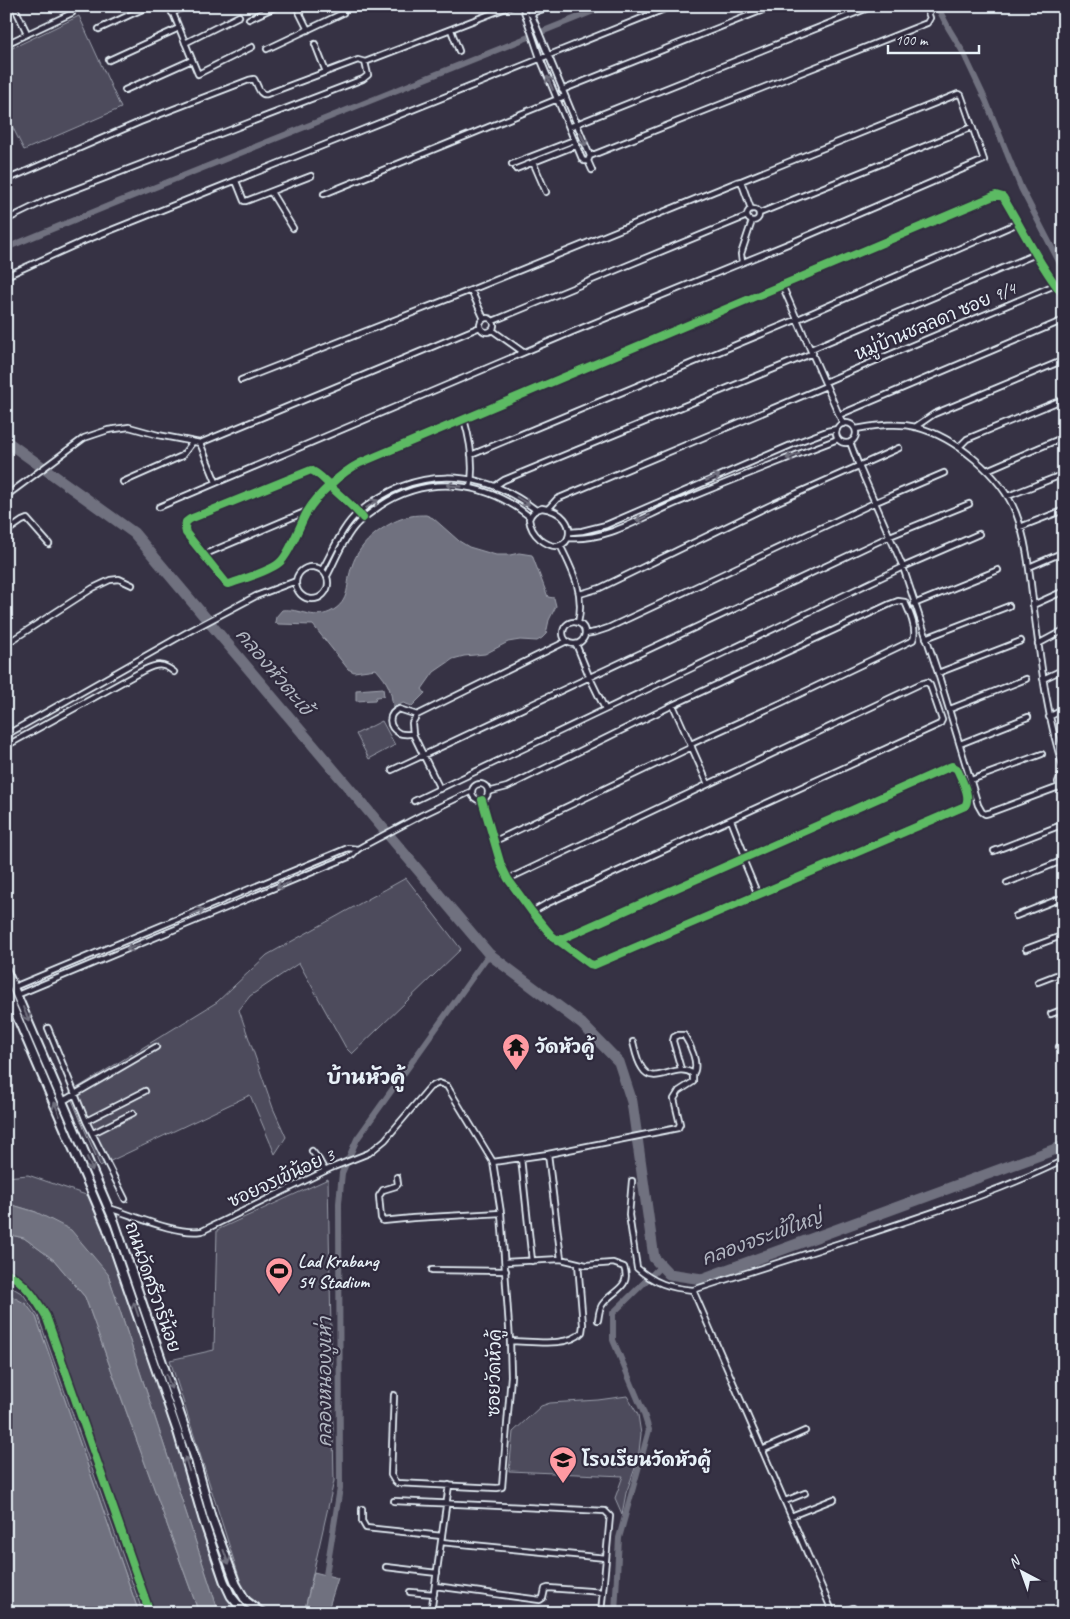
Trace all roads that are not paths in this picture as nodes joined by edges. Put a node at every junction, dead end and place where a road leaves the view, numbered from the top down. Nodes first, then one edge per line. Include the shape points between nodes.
1 (14, 6) edge
2 (149, 6) edge
3 (170, 6) edge
4 (186, 6) edge
5 (277, 6) edge
6 (296, 6) edge
7 (511, 6) edge
8 (523, 6) edge
9 (528, 6) edge
10 (550, 6) edge
11 (672, 6) edge
12 (774, 6) edge
13 (873, 6) edge
14 (926, 6) edge
15 (72, 13) dead end
16 (172, 13) junction
17 (343, 13) dead end
18 (531, 14) junction
19 (239, 16) dead end
20 (525, 16) junction
21 (248, 18) dead end
22 (178, 28) junction
23 (99, 29) dead end
24 (308, 30) junction
25 (451, 30) junction
26 (27, 34) junction
27 (185, 43) junction
28 (6, 44) edge
29 (315, 44) dead end
30 (252, 47) dead end
31 (267, 49) dead end
32 (458, 51) dead end
33 (548, 56) junction
34 (540, 58) junction
35 (109, 60) dead end
36 (192, 60) junction
37 (365, 62) junction
38 (326, 72) junction
39 (125, 90) dead end
40 (562, 90) junction
41 (565, 96) junction
42 (557, 99) junction
43 (577, 124) junction
44 (569, 127) junction
45 (972, 127) junction
46 (575, 142) junction
47 (589, 159) junction
48 (533, 162) junction
49 (512, 164) dead end
50 (516, 169) dead end
51 (592, 170) dead end
52 (311, 176) dead end
53 (6, 180) edge
54 (236, 181) junction
55 (741, 181) junction
56 (271, 192) junction
57 (546, 192) dead end
58 (324, 194) dead end
59 (751, 209) junction
60 (760, 214) junction
61 (747, 216) junction
62 (6, 220) edge
63 (752, 221) junction
64 (1018, 223) junction
65 (293, 228) dead end
66 (1036, 254) junction
67 (742, 262) junction
68 (6, 276) edge
69 (782, 285) junction
70 (1055, 285) junction
71 (471, 290) junction
72 (1064, 296) edge
73 (484, 319) junction
74 (798, 319) junction
75 (1064, 320) edge
76 (493, 321) junction
77 (480, 327) junction
78 (492, 330) junction
79 (812, 351) junction
80 (523, 352) junction
81 (1064, 360) edge
82 (241, 380) dead end
83 (826, 384) junction
84 (1064, 399) edge
85 (839, 415) junction
86 (464, 419) junction
87 (843, 424) junction
88 (915, 427) junction
89 (837, 429) junction
90 (855, 429) junction
91 (1064, 437) edge
92 (838, 439) junction
93 (850, 442) junction
94 (192, 443) junction
95 (200, 443) junction
96 (959, 447) junction
97 (900, 448) dead end
98 (471, 455) junction
99 (859, 466) junction
100 (987, 470) junction
101 (944, 473) dead end
102 (1064, 474) edge
103 (472, 480) junction
104 (123, 482) dead end
105 (216, 482) junction
106 (330, 485) junction
107 (495, 486) junction
108 (695, 486) junction
109 (470, 488) junction
110 (699, 494) junction
111 (6, 496) edge
112 (1008, 496) junction
113 (876, 502) junction
114 (969, 504) dead end
115 (159, 507) dead end
116 (548, 509) junction
117 (536, 510) junction
118 (1064, 510) edge
119 (307, 511) junction
120 (358, 512) junction
121 (530, 517) junction
122 (363, 518) junction
123 (1020, 527) junction
124 (6, 532) edge
125 (570, 532) junction
126 (979, 534) dead end
127 (890, 536) junction
128 (569, 538) junction
129 (48, 544) dead end
130 (560, 545) junction
131 (1064, 552) edge
132 (203, 555) junction
133 (902, 567) junction
134 (1029, 568) junction
135 (322, 570) junction
136 (998, 570) dead end
137 (327, 576) junction
138 (296, 581) junction
139 (132, 585) dead end
140 (1064, 591) edge
141 (580, 594) junction
142 (914, 604) junction
143 (1009, 606) dead end
144 (1033, 606) junction
145 (578, 624) junction
146 (1064, 630) edge
147 (585, 634) junction
148 (926, 638) junction
149 (1021, 641) dead end
150 (567, 642) junction
151 (6, 644) edge
152 (576, 644) junction
153 (1038, 644) junction
154 (1064, 668) edge
155 (174, 672) dead end
156 (938, 673) junction
157 (589, 676) junction
158 (1026, 679) dead end
159 (1043, 679) junction
160 (673, 705) junction
161 (605, 709) junction
162 (950, 709) junction
163 (1064, 709) edge
164 (417, 715) junction
165 (1028, 717) dead end
166 (1049, 717) junction
167 (412, 734) junction
168 (6, 735) edge
169 (960, 744) junction
170 (691, 745) junction
171 (6, 746) edge
172 (1064, 748) edge
173 (1058, 751) junction
174 (1042, 754) dead end
175 (423, 755) junction
176 (392, 770) dead end
177 (1064, 770) edge
178 (1064, 775) edge
179 (971, 780) junction
180 (708, 784) junction
181 (440, 789) junction
182 (1061, 789) edge
183 (472, 791) junction
184 (488, 792) junction
185 (482, 800) junction
186 (414, 801) dead end
187 (731, 820) junction
188 (1064, 824) edge
189 (495, 841) junction
190 (358, 849) junction
191 (994, 850) dead end
192 (744, 858) junction
193 (1064, 860) edge
194 (305, 867) junction
195 (308, 874) junction
196 (508, 879) junction
197 (1007, 883) dead end
198 (242, 893) junction
199 (758, 895) junction
200 (1064, 897) edge
201 (245, 901) junction
202 (532, 912) junction
203 (1016, 916) dead end
204 (179, 920) junction
205 (182, 927) junction
206 (1064, 935) edge
207 (558, 941) junction
208 (113, 947) junction
209 (1026, 949) dead end
210 (116, 954) junction
211 (6, 970) edge
212 (1064, 972) edge
213 (49, 973) junction
214 (52, 981) junction
215 (1038, 982) dead end
216 (14, 987) junction
217 (6, 991) edge
218 (17, 995) junction
219 (1064, 1009) edge
220 (1051, 1014) dead end
221 (48, 1028) dead end
222 (633, 1042) dead end
223 (156, 1047) dead end
224 (682, 1069) junction
225 (692, 1074) junction
226 (439, 1083) joint
227 (145, 1091) dead end
228 (74, 1094) junction
229 (63, 1100) junction
230 (133, 1113) dead end
231 (86, 1121) junction
232 (92, 1133) junction
233 (312, 1151) dead end
234 (548, 1154) junction
235 (521, 1158) junction
236 (1064, 1160) edge
237 (493, 1162) junction
238 (325, 1171) junction
239 (397, 1177) dead end
240 (632, 1181) dead end
241 (125, 1199) dead end
242 (109, 1208) junction
243 (501, 1213) junction
244 (561, 1259) junction
245 (532, 1261) junction
246 (505, 1262) junction
247 (578, 1263) junction
248 (432, 1270) dead end
249 (506, 1270) junction
250 (693, 1290) junction
251 (598, 1320) dead end
252 (510, 1341) junction
253 (394, 1395) dead end
254 (805, 1431) dead end
255 (762, 1450) junction
256 (449, 1485) junction
257 (804, 1493) dead end
258 (834, 1499) dead end
259 (394, 1501) dead end
260 (785, 1501) junction
261 (447, 1504) junction
262 (362, 1509) dead end
263 (791, 1516) junction
264 (442, 1536) junction
265 (441, 1542) junction
266 (606, 1558) junction
267 (386, 1568) dead end
268 (437, 1573) junction
269 (435, 1586) junction
270 (410, 1592) dead end
271 (603, 1592) junction
272 (434, 1594) junction
273 (853, 1608) dead end
274 (245, 1613) edge
275 (262, 1613) edge
276 (430, 1613) edge
277 (601, 1613) edge
278 (833, 1613) edge
279 (839, 1613) edge

1 - 26 street
2 - 23 street
3 - 16 street
4 - 16 street
5 - 21 street
6 - 24 street
7 - 25 street
8 - 20 street
9 - 18 street
10 - 18 street
11 - 33 street
12 - 40 street
13 - 43 street
14 - 47 street via 930,18 927,23
15 - 26 street
16 - 22 street
17 - 24 street
18 - 20 street
18 - 33 street
19 - 27 street
20 - 34 street
22 - 27 street
22 - 35 street
24 - 31 street
25 - 32 street
25 - 37 street
26 - 28 street
27 - 36 street
29 - 38 street
30 - 36 street via 198,74
33 - 34 street
33 - 40 street
42 -> 34 street
34 - 54 street
36 - 39 street
37 - 38 street via 358,60
37 - 62 street via 368,74 363,79 45,201
38 - 53 street via 264,95 254,79 249,80 140,122
40 - 41 street
41 - 42 street
41 - 43 street
42 - 44 street
42 - 58 street
43 - 44 street
43 -> 47 street
44 - 46 street
45 - 55 street via 958,94
45 - 60 street
45 - 67 street via 984,160
46 - 47 street via 582,159
46 - 48 street
46 - 49 street
47 - 51 street
48 - 50 street
48 - 57 street
52 - 56 street
54 - 56 street via 244,201
54 - 68 street via 84,241
55 - 59 street
55 - 71 street
56 - 65 street
59 - 60 street via 758,210
59 - 61 street
60 - 63 street via 758,220
61 - 63 street
61 - 76 street
63 - 67 street via 741,254
64 - 66 street
64 - 69 street via 1003,197 996,195
64 - 74 street
66 - 70 street
66 - 79 street
67 - 80 street
69 - 74 street
69 - 86 street
70 - 72 street
70 - 83 street, หมู่บ้านชลลดา ซอย 9/4
71 - 73 street
71 - 82 street
73 - 76 street
73 - 77 street
74 - 79 street
74 - 98 street
75 - 85 street
76 - 78 street
77 - 78 street via 485,332
77 - 95 street
78 - 80 street
79 - 83 street
79 - 107 street
80 - 105 street
81 - 88 street via 934,414
83 - 85 street
83 - 116 street, หมู่บ้านชลลดา ซอย 9/4 via 557,499
84 - 96 street via 967,439
85 - 87 street
86 - 98 street
86 - 106 street via 360,462
87 - 89 street
87 - 90 street via 850,424
88 - 90 street via 890,425
88 - 96 street
89 - 92 street
108 -> 89 street
90 - 93 street via 855,437
91 - 100 street
92 - 93 street
92 -> 110 street
93 - 99 street
94 - 95 street
94 - 104 street via 182,456
94 - 111 street via 129,427 108,430 84,438
95 - 105 street
96 - 100 street
97 - 99 street
98 - 103 street
99 - 113 street
99 - 141 street via 600,588
100 - 112 street
101 - 113 street
102 - 112 street
103 - 107 street
103 - 109 street
120 -> 103 street via 410,483 449,477
105 - 115 street
106 - 119 street
106 - 120 street
106 - 132 street via 311,470 190,519 186,522 186,533
107 -> 117 street
108 - 110 street
108 - 125 street via 606,525
109 - 121 street via 498,496
109 -> 122 street via 449,485 410,490
110 -> 128 street via 596,537
112 - 123 street
113 - 127 street
113 - 147 street via 608,628
114 - 127 street
116 - 117 street
116 - 125 street via 564,519
117 - 121 street
118 - 123 street
119 - 132 street
119 - 132 street via 283,560 275,566 227,584
120 - 122 street
120 - 135 street
121 - 130 street via 529,524 539,538 548,544
122 - 137 street via 342,546
123 - 134 street
124 - 129 street via 27,519
125 - 128 street
126 - 133 street
127 - 133 street
127 - 157 street
128 - 130 street
130 - 141 street
131 - 134 street
133 - 142 street
133 - 161 street
134 - 144 street
135 - 137 street
135 - 138 street via 306,568
136 - 142 street
137 - 138 street via 328,586 323,595 312,599 302,596
138 - 168 street via 256,596
139 - 151 street via 119,579 110,580
140 - 144 street
141 - 145 street
142 - 148 street
143 - 148 street
144 - 153 street
145 - 147 street
145 - 150 street via 571,623 565,628
146 - 153 street
147 - 152 street
148 - 156 street
149 - 156 street
150 - 152 street
150 - 164 street
152 - 157 street
153 - 159 street
154 - 159 street
155 - 171 street via 161,665 153,666
156 - 162 street
157 - 161 street
157 - 175 street
158 - 162 street
159 - 166 street
160 - 170 street
160 - 170 street via 890,604 903,600 906,604 914,630 913,640
160 - 184 street via 507,787
161 - 181 street
162 - 169 street
163 - 166 street
164 - 167 street via 412,723
164 - 167 street via 399,709 390,719 397,732
165 - 169 street
166 - 173 street
167 - 175 street
169 - 179 street
170 - 180 street
170 - 189 street
172 - 173 street
173 - 177 street
174 - 179 street
175 - 176 street
175 - 181 street
178 - 182 street via 1058,779
179 - 182 street via 978,806 985,814
180 - 187 street via 920,684 927,682 930,685 941,715 940,724
180 - 196 street
181 - 186 street
183 - 184 street via 474,786 482,784
183 - 185 street via 473,797
183 - 190 street
184 - 185 street
185 - 189 street
187 - 192 street
187 - 202 street
188 - 191 street
189 - 196 street
190 - 194 street via 348,848
190 - 195 street via 351,856
192 - 199 street
192 - 199 street via 952,766 957,769 968,801 965,806
192 - 207 street
193 - 197 street
194 - 195 street
194 - 198 street
195 -> 201 street
196 - 202 street
198 - 201 street
204 -> 198 street
199 - 207 street via 594,965
200 - 203 street
201 - 205 street
202 - 207 street
204 - 205 street
204 - 208 street
205 -> 210 street
206 - 209 street
208 - 210 street
208 - 213 street
210 - 214 street
211 - 216 main road, ถนนวัดศรีวารีน้อย
212 - 215 street
213 - 214 street
213 - 216 street
214 - 218 street
216 - 218 main road, ถนนวัดศรีวารีน้อย
274 -> 217 main road, ถนนวัดศรีวารีน้อย via 224,1581 178,1433 107,1228
218 -> 229 main road, ถนนวัดศรีวารีน้อย
219 - 220 street
221 - 228 street
222 - 224 street via 641,1068 650,1076
223 - 228 street
224 - 225 street
224 - 225 street via 673,1040 678,1035 684,1036 689,1045 696,1066
225 - 234 street via 693,1082 679,1091 674,1099 680,1127
226 - 237 street, ซอยวัดหัวคู้ via 447,1086
226 - 238 street, ซอยจรเข้น้อย 3 via 430,1087 385,1140 369,1153
227 - 231 street
228 - 229 street
228 - 231 street
229 -> 242 main road, ถนนวัดศรีวารีน้อย
230 - 232 street
231 - 232 street
232 - 241 street
233 - 238 street
234 - 235 street
234 - 244 street
235 - 237 street
235 - 245 street
236 - 250 street via 960,1203
237 - 243 street, ซอยวัดหัวคู้
238 - 242 street, ซอยจรเข้น้อย 3 via 202,1231 179,1230
239 - 243 street via 398,1184 379,1196 383,1221
240 - 250 street via 629,1215 636,1267 650,1278 671,1287
242 -> 275 main road, ถนนวัดศรีวารีน้อย via 236,1584 246,1601
243 - 246 street, ซอยวัดหัวคู้
244 - 245 street
244 - 247 street
245 - 246 street
246 - 249 street, ซอยวัดหัวคู้
247 - 251 street via 624,1266 625,1282 602,1306
247 - 252 street via 582,1332 563,1342
248 - 249 street
249 - 252 street, ซอยวัดหัวคู้
250 - 255 street
252 - 256 street, ซอยวัดหัวคู้ via 511,1376 502,1487
253 - 256 street, ซอยวัดหัวคู้ via 392,1478 397,1483
254 - 255 street
255 - 260 street
256 - 261 street
257 - 260 street
258 - 263 street
259 - 261 street
260 - 263 street
261 - 264 street
261 - 266 street via 605,1511 610,1516
262 - 264 street via 366,1528
263 - 278 street
264 - 265 street
265 - 266 street
265 - 268 street
266 - 271 street
267 - 268 street
268 - 269 street
269 - 271 street via 540,1600 545,1588
269 - 272 street
270 - 272 street
271 - 277 street
272 - 276 street
273 - 279 street

